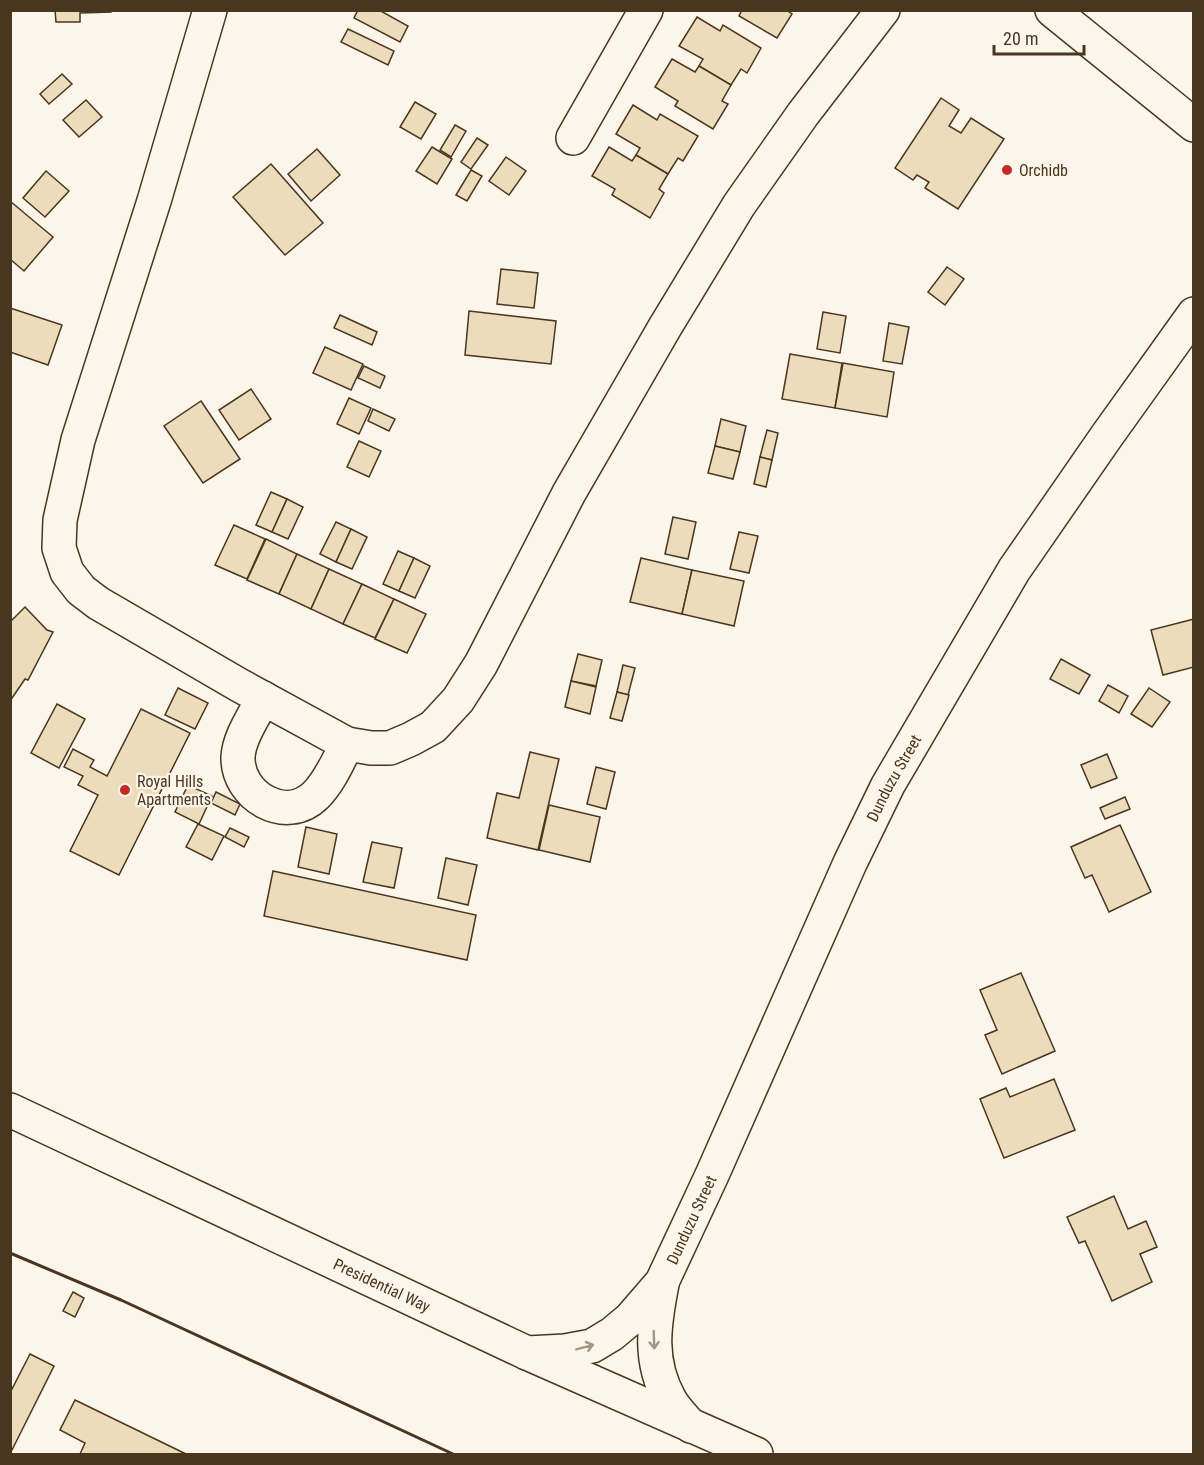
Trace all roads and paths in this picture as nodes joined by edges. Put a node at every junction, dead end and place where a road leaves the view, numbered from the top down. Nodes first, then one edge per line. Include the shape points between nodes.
1 (210, 10) edge
2 (646, 10) edge
3 (883, 10) edge
4 (1052, 10) edge
5 (1194, 125) edge
6 (573, 138) dead end
7 (1194, 314) edge
8 (263, 698) junction
9 (347, 744) junction
10 (10, 1110) edge
11 (662, 1282) junction
12 (527, 1353) junction
13 (691, 1426) junction
14 (756, 1455) edge

1 - 8 street via 78,440 60,520 59,548 67,572 98,603
2 - 6 street
3 - 9 street via 739,205 569,493 481,664 458,700 433,728 411,740 390,748
4 - 5 street
7 - 11 street, Dunduzu Street via 1014,570 888,785
8 - 9 street
8 - 9 street via 238,756 240,774 249,790 263,802 299,806 315,797 327,783
10 - 12 street, Presidential Way
12 -> 11 street, Dunduzu Street via 592,1346 630,1318
11 -> 13 street, Dunduzu Street via 654,1353 670,1401
12 - 13 street, Presidential Way
13 - 14 street, Presidential Way

